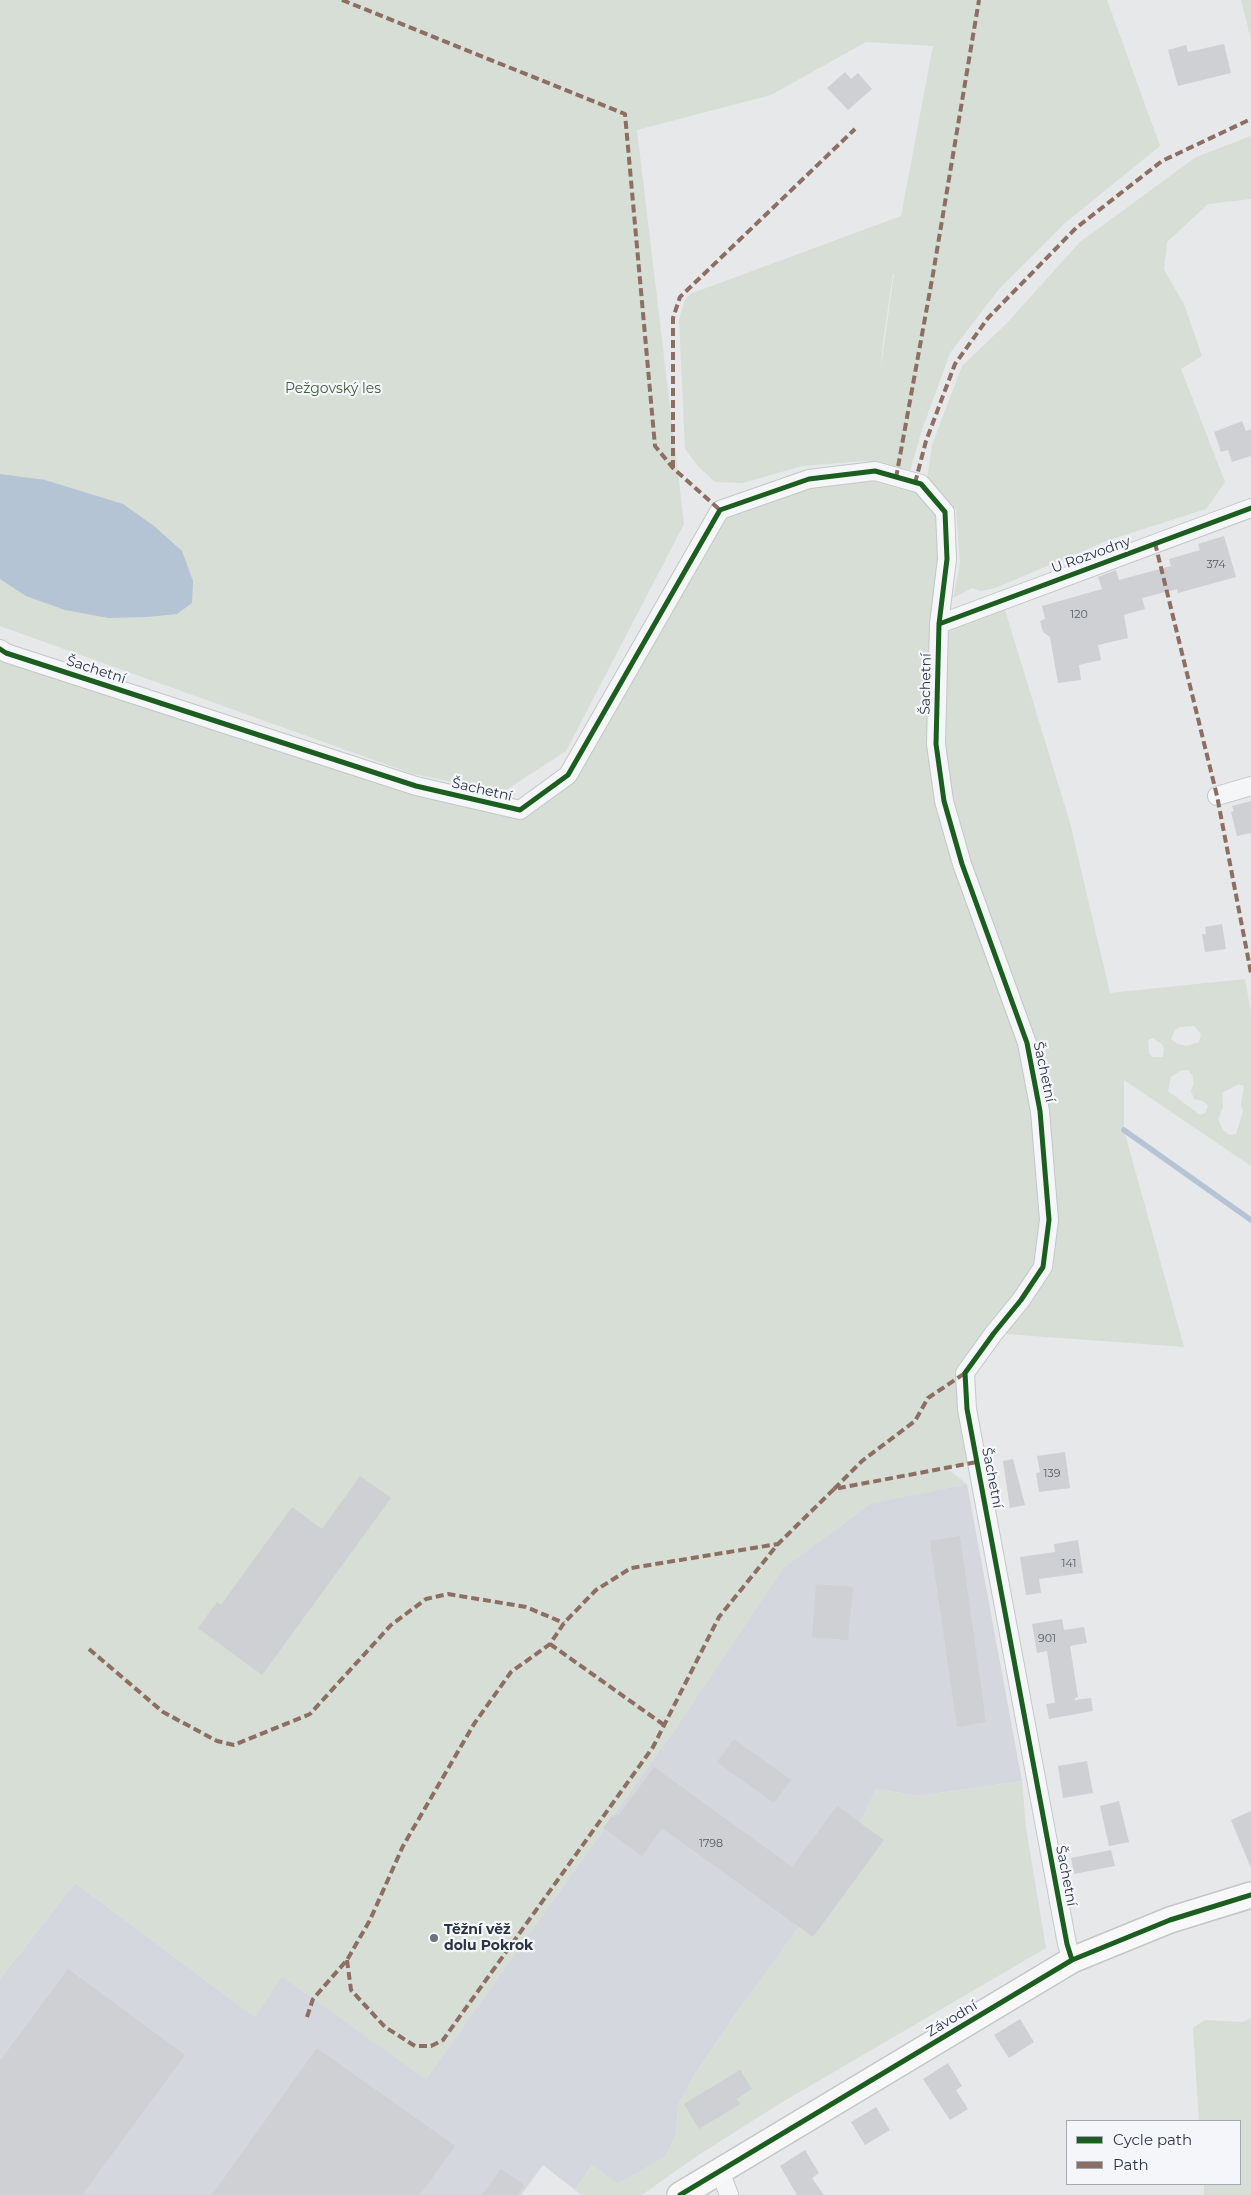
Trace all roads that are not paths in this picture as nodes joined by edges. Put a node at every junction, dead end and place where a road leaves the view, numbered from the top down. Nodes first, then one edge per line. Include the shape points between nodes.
1 (1251, 508) edge
2 (939, 624) junction
3 (0, 649) edge
4 (1251, 786) edge
5 (1217, 796) dead end
6 (1251, 1895) edge
7 (1072, 1960) junction
8 (720, 2171) junction
9 (680, 2195) edge
10 (729, 2195) edge

1 - 2 street, U Rozvodny
2 - 3 street, Šachetní via 947,559 945,512 920,484 875,471 809,479 720,510 568,776 520,810 416,786
2 - 7 street, Šachetní via 936,744 944,801 962,864 1027,1043 1040,1111 1049,1220 1043,1267 965,1373 967,1409
4 - 5 street
6 - 7 street, Závodní via 1170,1920
7 - 8 street, Závodní
8 - 9 street, Závodní
8 - 10 street

